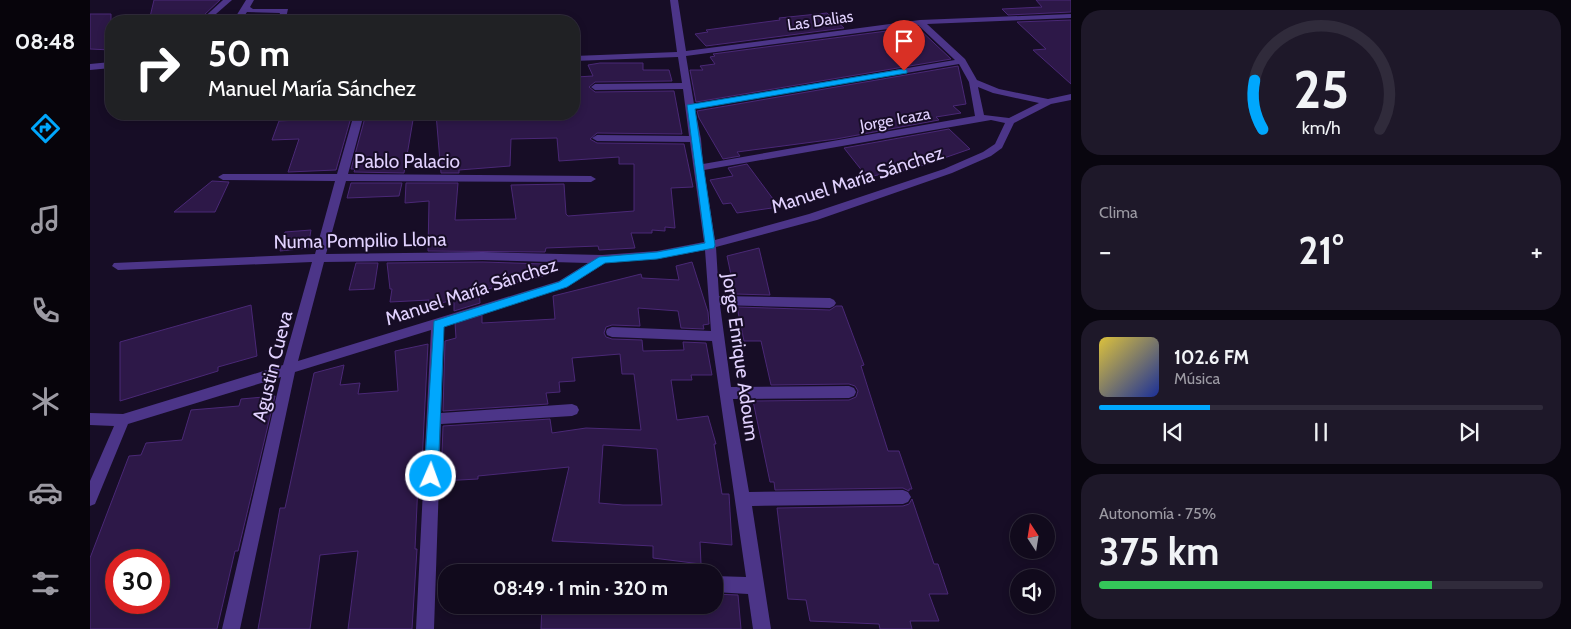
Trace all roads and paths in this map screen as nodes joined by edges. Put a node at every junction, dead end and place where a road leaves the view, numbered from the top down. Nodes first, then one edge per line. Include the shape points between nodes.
1 (228, 0) edge
2 (250, 0) edge
3 (674, 0) edge
4 (246, 8) junction
5 (211, 15) edge
6 (241, 15) edge
7 (283, 15) edge
8 (1071, 16) edge
9 (920, 22) junction
10 (683, 54) junction
11 (580, 59) edge
12 (962, 62) junction
13 (105, 66) edge
14 (90, 69) edge
15 (105, 70) edge
16 (973, 82) junction
17 (688, 86) junction
18 (595, 87) dead end
19 (1071, 97) edge
20 (1048, 102) junction
21 (690, 107) junction
22 (980, 118) junction
23 (357, 120) edge
24 (1010, 121) junction
25 (597, 138) dead end
26 (696, 139) junction
27 (698, 168) junction
28 (224, 177) dead end
29 (341, 179) junction
30 (591, 179) dead end
31 (710, 245) junction
32 (319, 258) junction
33 (602, 259) junction
34 (118, 266) dead end
35 (713, 300) junction
36 (830, 303) dead end
37 (438, 324) junction
38 (612, 332) dead end
39 (718, 336) junction
40 (289, 369) junction
41 (849, 392) dead end
42 (725, 393) junction
43 (572, 410) dead end
44 (90, 419) edge
45 (433, 419) junction
46 (123, 420) junction
47 (903, 497) dead end
48 (90, 499) edge
49 (743, 499) junction
50 (723, 584) edge
51 (756, 586) junction
52 (230, 629) edge
53 (425, 629) edge
54 (762, 629) edge

1 - 5 street
2 - 4 street
3 - 10 street, Jorge Enrique Adoum
4 - 6 street
4 - 7 street via 251,11 286,7
8 - 9 street, Las Dalias
9 - 10 street, Las Dalias
9 - 12 street
10 - 11 street, Las Dalias
10 - 17 street, Jorge Enrique Adoum
12 - 16 street
12 - 21 street
13 - 14 street
14 - 15 street
16 - 20 street via 996,92
16 - 22 street
17 - 18 street
17 - 21 street, Jorge Enrique Adoum
19 - 20 street
20 - 24 street
21 - 26 street, Jorge Enrique Adoum
22 - 24 street, Jorge Icaza
22 - 27 street, Jorge Icaza
23 - 29 street, Agustin Cueva
24 - 31 street, Manuel María Sánchez via 999,146 987,154 813,217
25 - 26 street
26 - 27 street, Jorge Enrique Adoum
27 - 31 street, Jorge Enrique Adoum
28 - 29 street, Pablo Palacio
29 - 30 street, Pablo Palacio
29 - 32 street, Agustin Cueva
31 - 33 street, Manuel María Sánchez via 657,255
31 - 35 street, Jorge Enrique Adoum
32 - 33 street, Numa Pompilio Llona via 482,256
32 - 34 street, Numa Pompilio Llona
32 - 40 street, Agustin Cueva
33 - 37 street, Manuel María Sánchez via 563,284
35 - 36 street
35 - 39 street, Jorge Enrique Adoum
37 - 40 street, Manuel María Sánchez
37 - 45 street
38 - 39 street
39 - 42 street, Jorge Enrique Adoum
40 - 46 street, Manuel María Sánchez
40 - 52 street, Agustin Cueva
41 - 42 street
42 - 49 street, Jorge Enrique Adoum
43 - 45 street
44 - 46 street, Manuel María Sánchez
45 - 53 street
46 - 48 street
47 - 49 street
49 - 51 street, Jorge Enrique Adoum
50 - 51 street
51 - 54 street, Jorge Enrique Adoum

